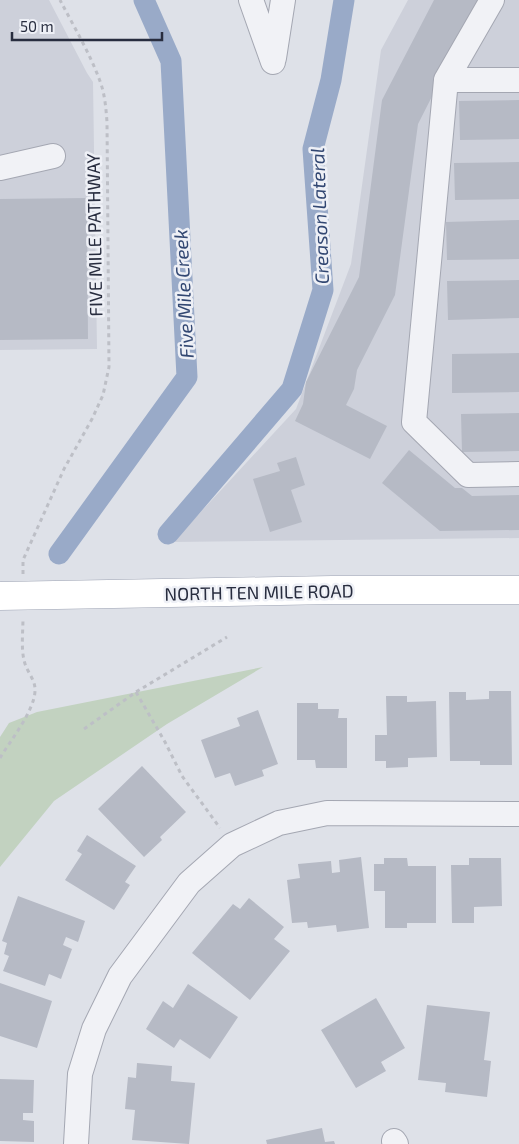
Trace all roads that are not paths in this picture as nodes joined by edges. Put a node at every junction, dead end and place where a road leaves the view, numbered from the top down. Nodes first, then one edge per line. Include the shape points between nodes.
1 (251, 0) edge
2 (283, 0) edge
3 (492, 0) edge
4 (446, 80) junction
5 (519, 80) edge
6 (53, 156) dead end
7 (0, 168) edge
8 (519, 474) edge
9 (519, 590) edge
10 (0, 596) edge
11 (519, 814) edge
12 (76, 1144) edge

1 - 2 street via 273,62
3 - 4 street
4 - 5 street
4 - 8 street via 414,422 468,475
6 - 7 street
9 - 10 main road, NORTH TEN MILE ROAD
11 - 12 street via 327,813 279,823 228,839 189,883 120,976 94,1029 80,1074

